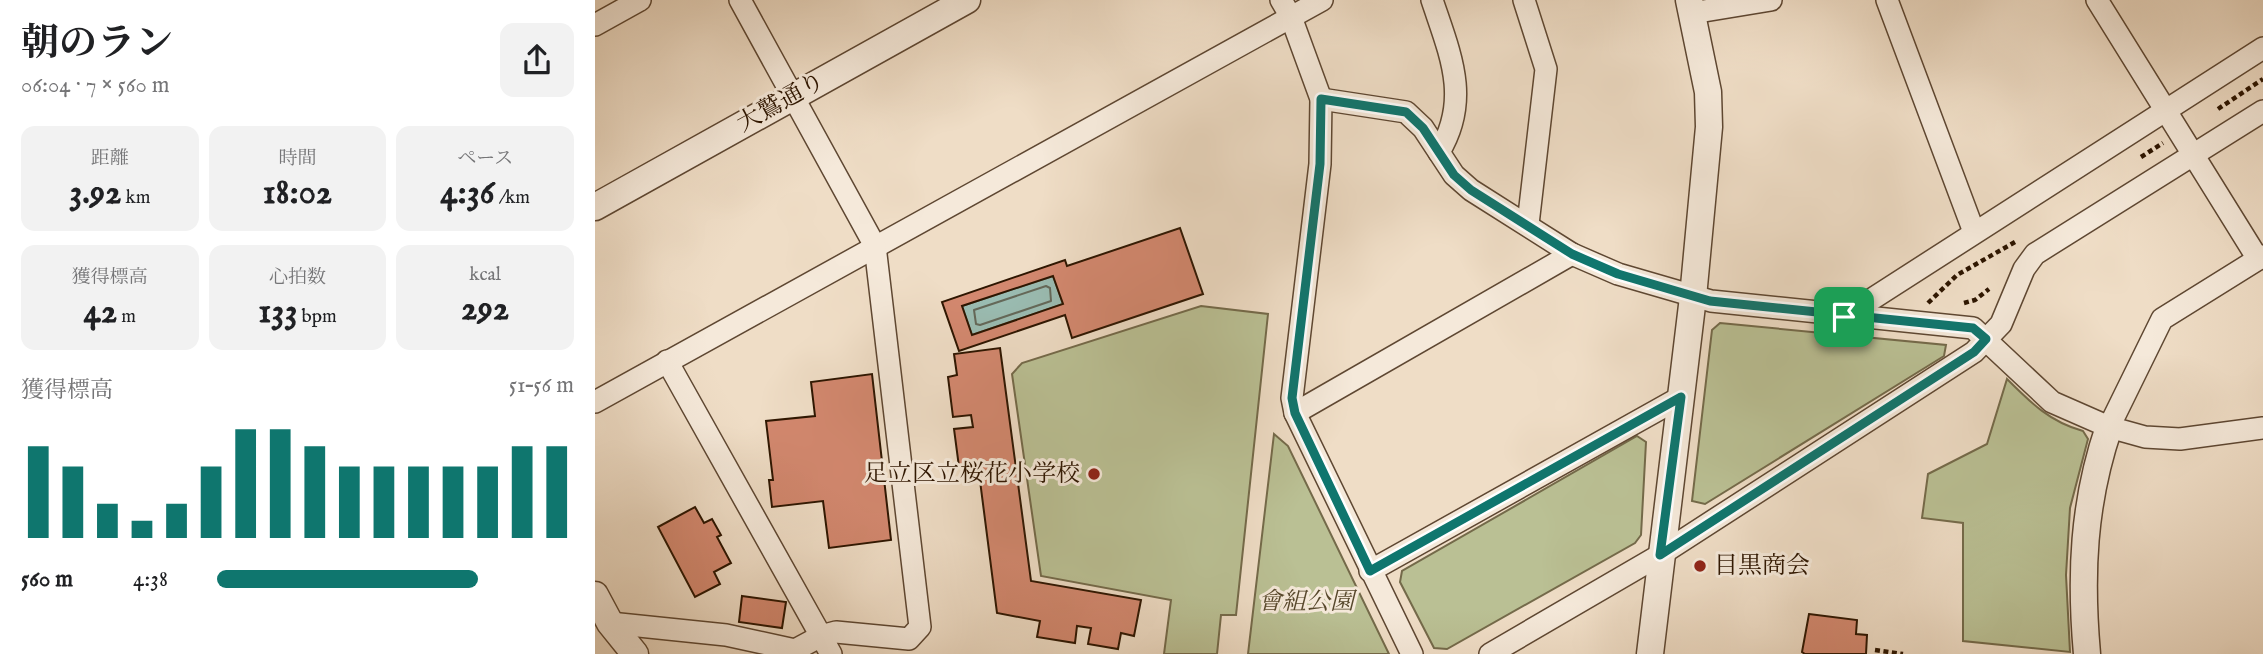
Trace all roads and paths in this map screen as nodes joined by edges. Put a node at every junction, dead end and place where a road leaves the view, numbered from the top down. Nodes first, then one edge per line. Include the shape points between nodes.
1 (640, 0) edge
2 (740, 0) edge
3 (967, 0) edge
4 (1322, 0) edge
5 (1432, 0) edge
6 (1524, 0) edge
7 (1771, 0) edge
8 (1887, 0) edge
9 (2097, 0) edge
10 (1690, 6) edge
11 (1286, 8) edge
12 (596, 23) edge
13 (2263, 48) edge
14 (795, 95) junction
15 (1321, 99) junction
16 (2167, 110) junction
17 (2263, 111) edge
18 (1439, 152) junction
19 (2194, 154) junction
20 (595, 207) edge
21 (1528, 224) junction
22 (1974, 232) junction
23 (875, 246) junction
24 (2001, 250) dead end
25 (1572, 254) junction
26 (2260, 258) edge
27 (2000, 259) dead end
28 (1994, 283) dead end
29 (1927, 290) dead end
30 (1693, 298) junction
31 (1944, 302) dead end
32 (1952, 303) dead end
33 (1844, 317) junction
34 (1986, 339) junction
35 (667, 362) junction
36 (1681, 397) junction
37 (595, 402) edge
38 (1295, 413) junction
39 (2109, 427) junction
40 (2263, 428) edge
41 (1660, 555) junction
42 (1370, 571) junction
43 (595, 595) edge
44 (610, 623) junction
45 (826, 645) edge
46 (1875, 650) dead end
47 (612, 654) edge
48 (635, 654) edge
49 (1412, 654) edge
50 (1490, 654) edge
51 (1650, 654) edge
52 (1903, 654) edge
53 (2087, 654) edge

1 - 12 street
2 - 14 street
3 - 14 street, 大鷲通り
4 - 11 street
5 - 18 street via 1457,77 1452,130
6 - 21 street via 1546,69
7 - 10 street
8 - 22 street
9 - 16 street
10 - 30 street via 1708,92 1709,127
11 - 15 street
11 - 23 street
13 - 16 street
14 - 20 street, 大鷲通り
14 - 23 street
15 - 18 street via 1406,112
15 - 38 street via 1320,164 1292,398
16 - 19 street
16 - 22 street
17 - 19 street
18 - 21 street via 1471,190
19 - 26 street
19 - 34 street via 2035,254 2024,268 2001,324
21 - 25 street
22 - 33 street
23 - 35 street
23 - 45 street via 920,627 909,639 836,632
24 - 27 path
25 - 30 street
25 - 38 street
26 - 39 street via 2162,319
28 - 32 path via 1975,300
29 - 31 path
30 - 33 street
30 - 36 street
33 - 34 street via 1973,328
34 - 39 street via 2052,402
34 - 41 street via 1974,352
35 - 37 street
35 - 45 street
36 - 41 street
36 - 42 street
38 - 42 street
39 - 40 street via 2145,437 2180,439
39 - 53 street via 2087,507 2082,566
41 - 50 street
41 - 51 street
42 - 49 street
43 - 44 street
44 - 45 street via 726,635 795,650
44 - 47 street
44 - 48 street
46 - 52 path

